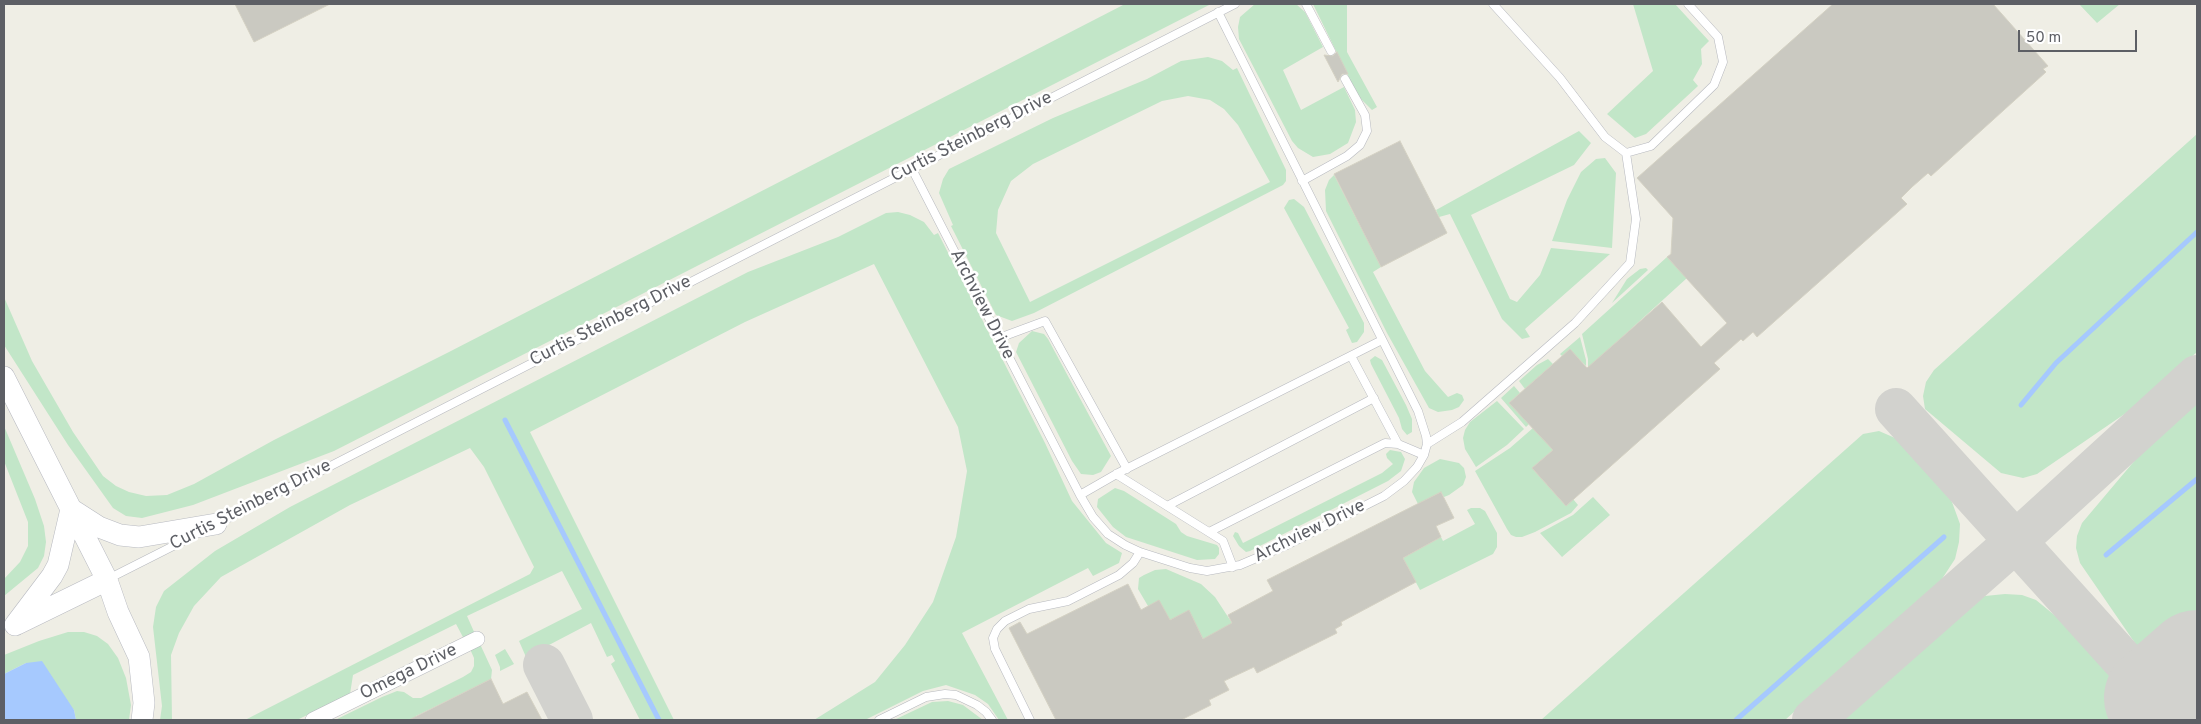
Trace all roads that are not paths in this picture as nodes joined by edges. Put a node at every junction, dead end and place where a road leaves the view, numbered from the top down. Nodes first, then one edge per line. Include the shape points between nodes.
1 (1235, 4) edge
2 (1306, 4) edge
3 (1493, 4) edge
4 (1688, 4) edge
5 (1218, 12) junction
6 (1331, 51) dead end
7 (1345, 79) dead end
8 (1626, 153) junction
9 (912, 169) junction
10 (1302, 181) junction
11 (999, 338) junction
12 (1382, 340) junction
13 (1351, 356) junction
14 (4, 377) edge
15 (1374, 398) junction
16 (1398, 444) junction
17 (1427, 444) junction
18 (1424, 454) junction
19 (1127, 468) junction
20 (1116, 474) junction
21 (1080, 495) junction
22 (1167, 506) junction
23 (71, 509) junction
24 (216, 524) junction
25 (1209, 532) junction
26 (1140, 552) junction
27 (1233, 567) junction
28 (107, 580) junction
29 (9, 627) edge
30 (477, 639) dead end
31 (142, 720) edge
32 (313, 720) edge
33 (879, 720) edge
34 (992, 720) edge
35 (1030, 720) edge

1 - 5 lane, Curtis Steinberg Drive
2 - 6 lane
3 - 8 lane via 1560,78 1605,137
4 - 8 lane via 1718,37 1723,62 1714,85 1651,146
5 - 9 lane, Curtis Steinberg Drive
5 - 10 lane
7 - 10 lane via 1365,115 1367,131 1360,145 1347,156
8 - 17 lane via 1636,219 1630,263 1575,323 1462,422
9 - 11 lane, Archview Drive
9 - 24 lane, Curtis Steinberg Drive
10 - 12 lane
11 - 19 lane via 1045,321
11 - 21 lane, Archview Drive
12 - 13 lane
12 - 17 lane via 1418,411
13 - 15 lane
13 - 19 lane
14 - 23 street
15 - 16 lane
15 - 22 lane
16 - 18 lane
16 - 25 lane via 1385,443
17 - 18 lane, Archview Drive
18 - 27 lane, Archview Drive via 1404,481 1384,496 1287,545
19 - 20 lane
20 - 21 lane
20 - 22 lane
21 - 26 lane, Archview Drive via 1093,518 1108,534
22 - 25 lane
23 - 24 street via 100,526 129,536
23 - 28 street
23 - 29 street via 58,565
24 - 28 lane, Curtis Steinberg Drive
25 - 27 lane via 1223,541
26 - 27 lane, Archview Drive via 1207,571
26 - 35 lane via 1119,575 1068,601 1029,608 997,629 993,638 995,649
28 - 29 street, Curtis Steinberg Drive
28 - 31 street via 139,657 144,703
30 - 32 street, Omega Drive
33 - 34 lane via 926,697 945,694 956,695 977,705

